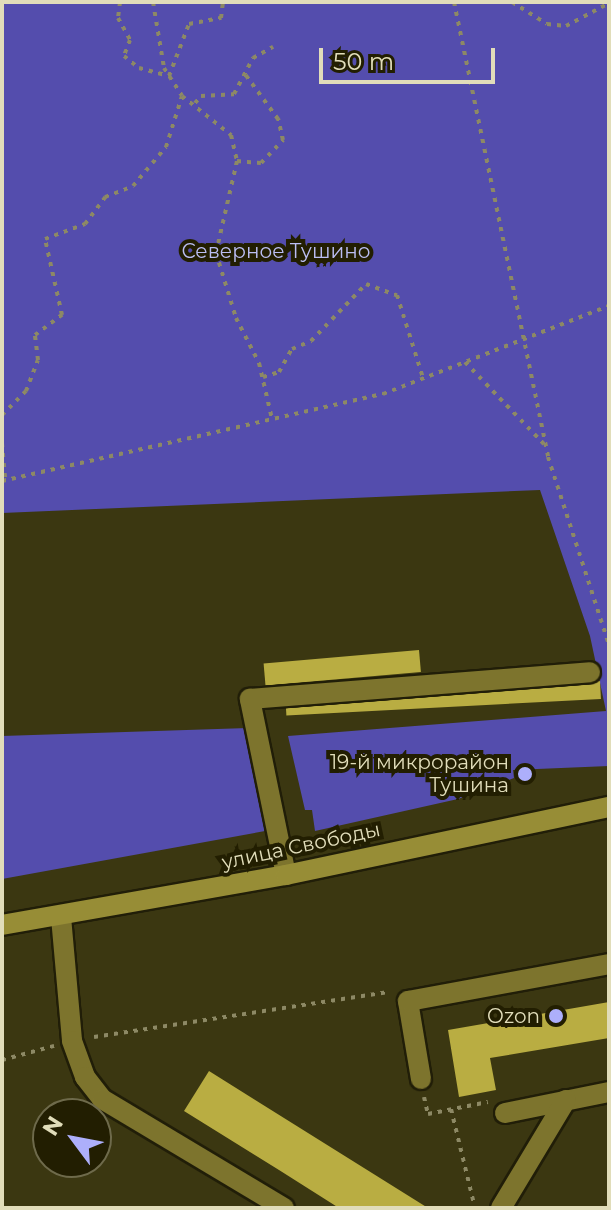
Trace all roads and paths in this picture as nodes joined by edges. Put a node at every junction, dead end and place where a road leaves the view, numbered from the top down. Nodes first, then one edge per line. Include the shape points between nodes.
1 (120, 2) edge
2 (153, 2) edge
3 (223, 2) edge
4 (454, 2) edge
5 (512, 2) edge
6 (609, 3) edge
7 (273, 47) dead end
8 (245, 74) junction
9 (169, 76) junction
10 (182, 96) junction
11 (195, 104) junction
12 (237, 161) junction
13 (609, 306) edge
14 (525, 339) junction
15 (465, 362) junction
16 (263, 377) junction
17 (423, 378) junction
18 (2, 415) edge
19 (272, 419) junction
20 (2, 443) edge
21 (545, 446) junction
22 (3, 468) edge
23 (3, 481) edge
24 (609, 645) edge
25 (590, 672) dead end
26 (609, 807) edge
27 (286, 875) junction
28 (61, 917) junction
29 (2, 925) edge
30 (609, 964) edge
31 (408, 1001) junction
32 (72, 1041) junction
33 (2, 1060) edge
34 (421, 1079) joint
35 (609, 1092) edge
36 (566, 1100) junction
37 (451, 1109) junction
38 (505, 1113) joint
39 (284, 1208) edge
40 (475, 1208) edge
41 (501, 1208) edge

1 - 9 path via 118,18 130,40 124,56
2 - 9 path
3 - 9 path via 221,18 189,24
4 - 14 path
5 - 6 path via 547,24 566,26
7 - 8 path via 253,58
8 - 11 path via 234,94 201,96
8 - 12 path via 278,119 283,140 261,163
9 - 10 path
10 - 11 path
10 - 18 path via 166,147 133,186 105,197 85,224 45,239 62,315 35,335 38,360 26,391
11 - 12 path via 231,135
12 - 16 path via 216,253
13 - 14 path
14 - 15 path
14 - 21 path
15 - 17 path
15 - 21 path
16 - 17 path via 279,372 292,349 311,341 366,284 397,295
16 - 19 path
17 - 19 path
19 - 23 path
20 - 22 path
21 - 24 path
22 - 23 path
25 - 27 lane via 250,699
26 - 27 main road, улица Свободы
27 - 28 main road, улица Свободы
28 - 29 main road, улица Свободы
28 - 32 lane
30 - 31 lane
31 - 32 path via 390,991
31 - 34 lane
32 - 33 path
32 - 39 lane via 85,1077 102,1099
34 - 37 path via 428,1114
35 - 36 lane
36 - 38 lane
36 - 41 lane
37 - 38 path via 502,1099
37 - 40 path

